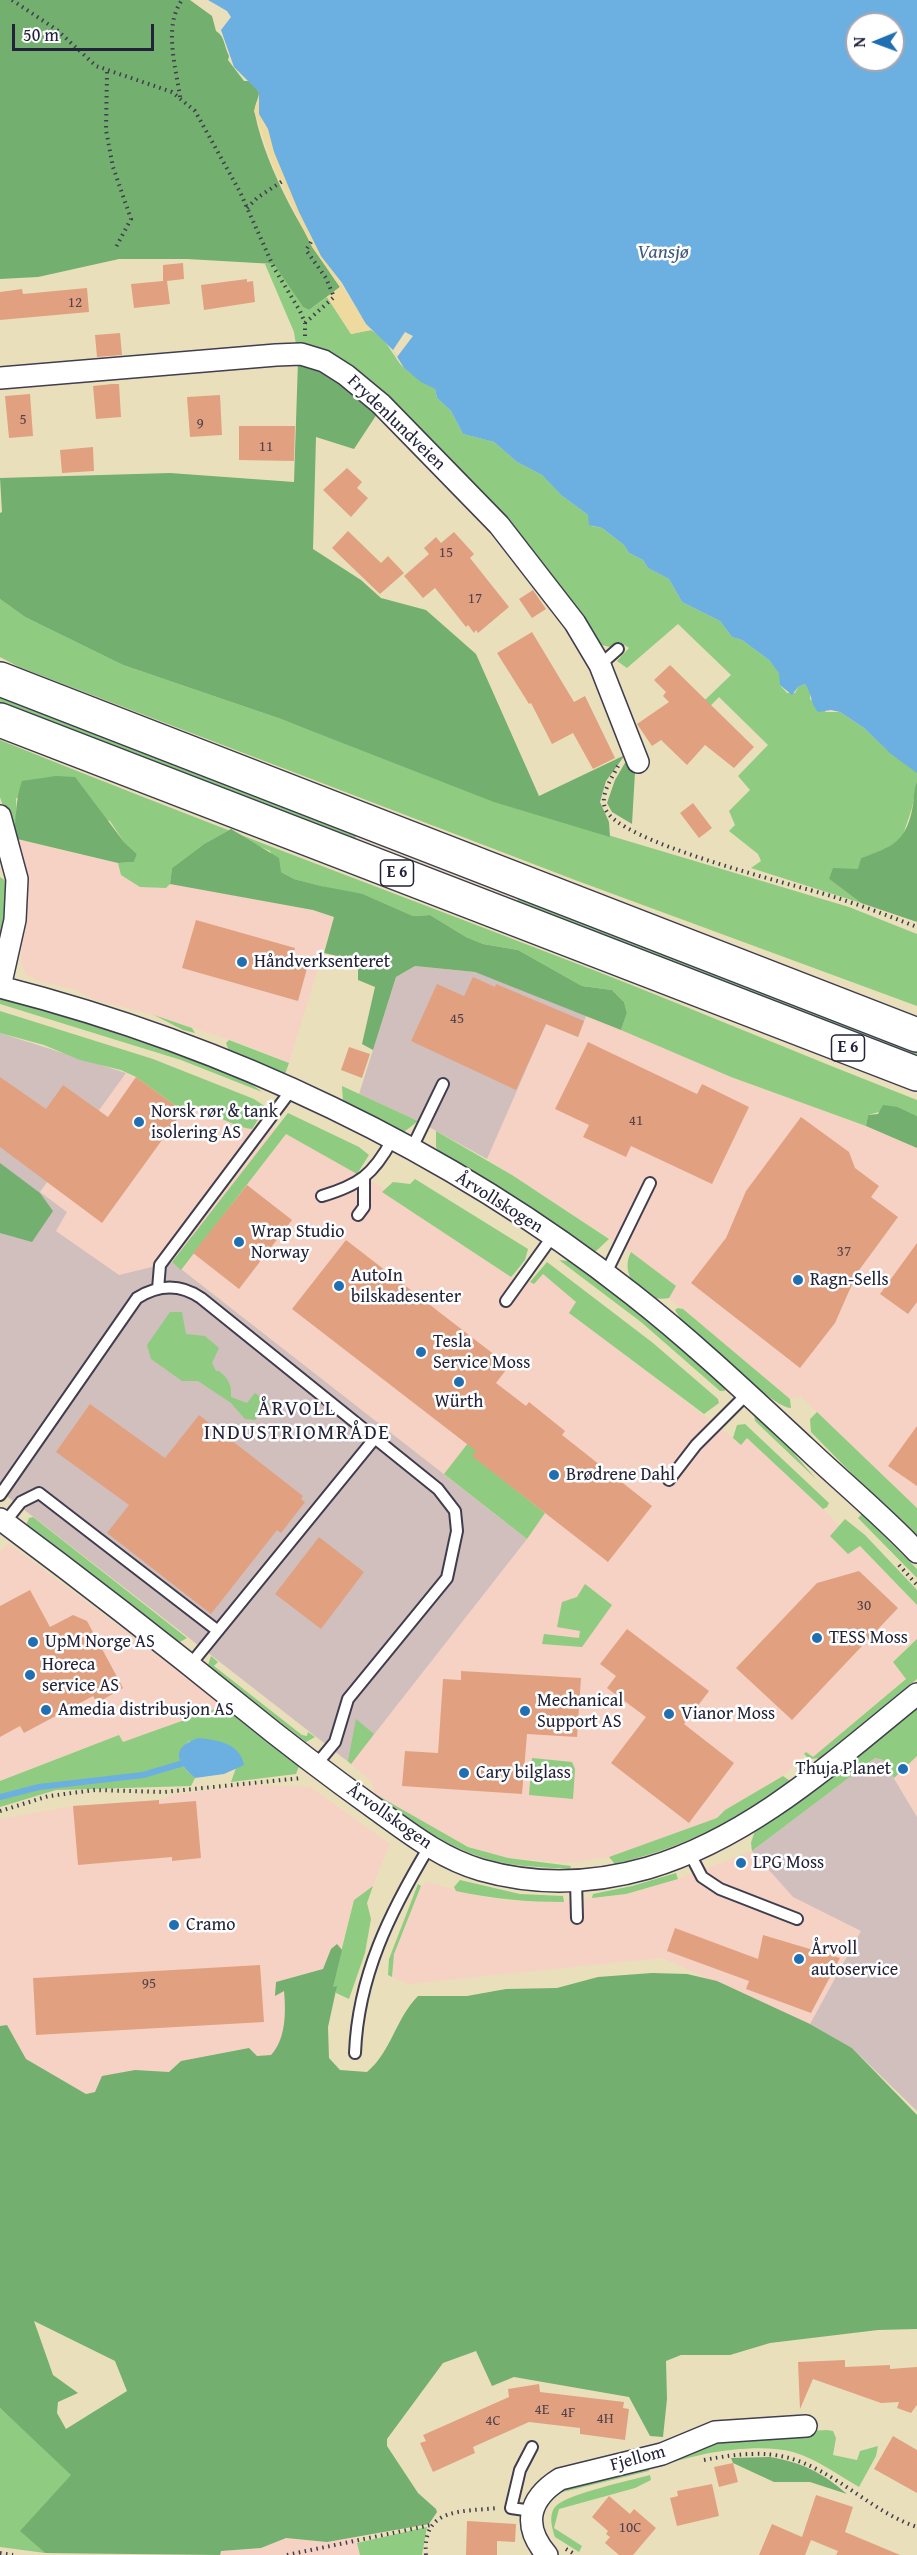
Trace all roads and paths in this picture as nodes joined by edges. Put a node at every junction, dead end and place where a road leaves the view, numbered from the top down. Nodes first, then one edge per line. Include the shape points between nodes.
1 (12, 0) edge
2 (182, 0) edge
3 (107, 72) junction
4 (180, 97) junction
5 (284, 180) dead end
6 (247, 208) junction
7 (311, 242) dead end
8 (115, 249) dead end
9 (305, 323) junction
10 (301, 354) junction
11 (0, 378) edge
12 (618, 650) dead end
13 (600, 665) junction
14 (4, 681) edge
15 (7, 722) edge
16 (635, 754) joint
17 (0, 816) edge
18 (917, 927) edge
19 (0, 987) edge
20 (917, 1035) edge
21 (917, 1074) edge
22 (443, 1084) dead end
23 (292, 1089) junction
24 (392, 1140) junction
25 (411, 1151) junction
26 (364, 1179) junction
27 (650, 1183) dead end
28 (322, 1196) dead end
29 (358, 1215) dead end
30 (552, 1237) junction
31 (605, 1275) junction
32 (158, 1289) junction
33 (506, 1301) dead end
34 (747, 1394) junction
35 (375, 1438) junction
36 (669, 1480) dead end
37 (0, 1495) edge
38 (2, 1524) edge
39 (917, 1552) edge
40 (892, 1558) dead end
41 (917, 1585) edge
42 (218, 1631) junction
43 (190, 1665) junction
44 (917, 1694) edge
45 (316, 1765) junction
46 (0, 1810) edge
47 (429, 1847) junction
48 (689, 1852) junction
49 (576, 1881) junction
50 (577, 1918) dead end
51 (797, 1919) dead end
52 (355, 2053) dead end
53 (806, 2426) dead end
54 (532, 2447) dead end
55 (695, 2461) dead end
56 (511, 2508) junction
57 (532, 2511) junction
58 (431, 2525) junction
59 (917, 2527) edge
60 (555, 2551) edge
61 (0, 2553) edge
62 (13, 2555) edge
63 (287, 2555) edge
64 (426, 2555) edge
65 (576, 2555) edge

1 - 3 path via 57,30
2 - 4 path via 172,27
3 - 4 path
3 - 8 path via 106,130 114,173 131,219
4 - 6 path via 195,111
5 - 6 path
6 - 9 path via 264,249
7 - 9 path via 306,250 334,293 329,303
9 - 10 path
10 - 11 street, Frydenlundveien
10 - 13 street, Frydenlundveien via 324,360 381,404 499,525 575,623
12 - 13 lane
13 - 16 street, Frydenlundveien
14 - 20 highway, E 6
15 - 21 highway, E 6
16 - 18 path via 618,767 603,798 605,809 617,823 680,851
17 - 19 street via 16,879 15,920
19 - 23 street, Årvollskogen via 179,1042
22 - 25 lane
23 - 24 street, Årvollskogen
23 - 32 lane via 160,1265
24 - 25 street, Årvollskogen
24 - 26 lane
25 - 30 street, Årvollskogen via 485,1192
26 - 28 lane
26 - 29 lane via 364,1207
27 - 31 lane
30 - 31 street, Årvollskogen
30 - 33 lane
31 - 34 street, Årvollskogen
32 - 35 lane via 188,1289
32 - 37 lane via 137,1298
34 - 36 lane via 696,1445
34 - 39 street, Årvollskogen
35 - 42 lane
35 - 45 lane via 446,1496 455,1511 455,1548 447,1578 348,1699 335,1742
38 - 42 lane via 21,1502 39,1493
38 - 43 street, Årvollskogen
40 - 41 path
42 - 43 lane
43 - 45 street, Årvollskogen
44 - 48 street, Årvollskogen via 769,1811
45 - 46 path via 296,1780 164,1792 95,1790 49,1796
45 - 47 street, Årvollskogen
47 - 49 street, Årvollskogen via 479,1870 536,1882
47 - 52 lane via 375,1950 362,1990
48 - 49 street, Årvollskogen via 647,1868
48 - 51 lane via 702,1877 720,1889
49 - 50 lane
53 - 57 street, Fjellom via 714,2432 662,2454 560,2479 542,2493
54 - 56 lane via 520,2470
55 - 59 path via 730,2455 784,2455 819,2468 888,2514
56 - 57 lane
56 - 58 path via 449,2513
57 - 60 street via 536,2542
58 - 63 path
58 - 64 path
60 - 65 path
61 - 62 path

